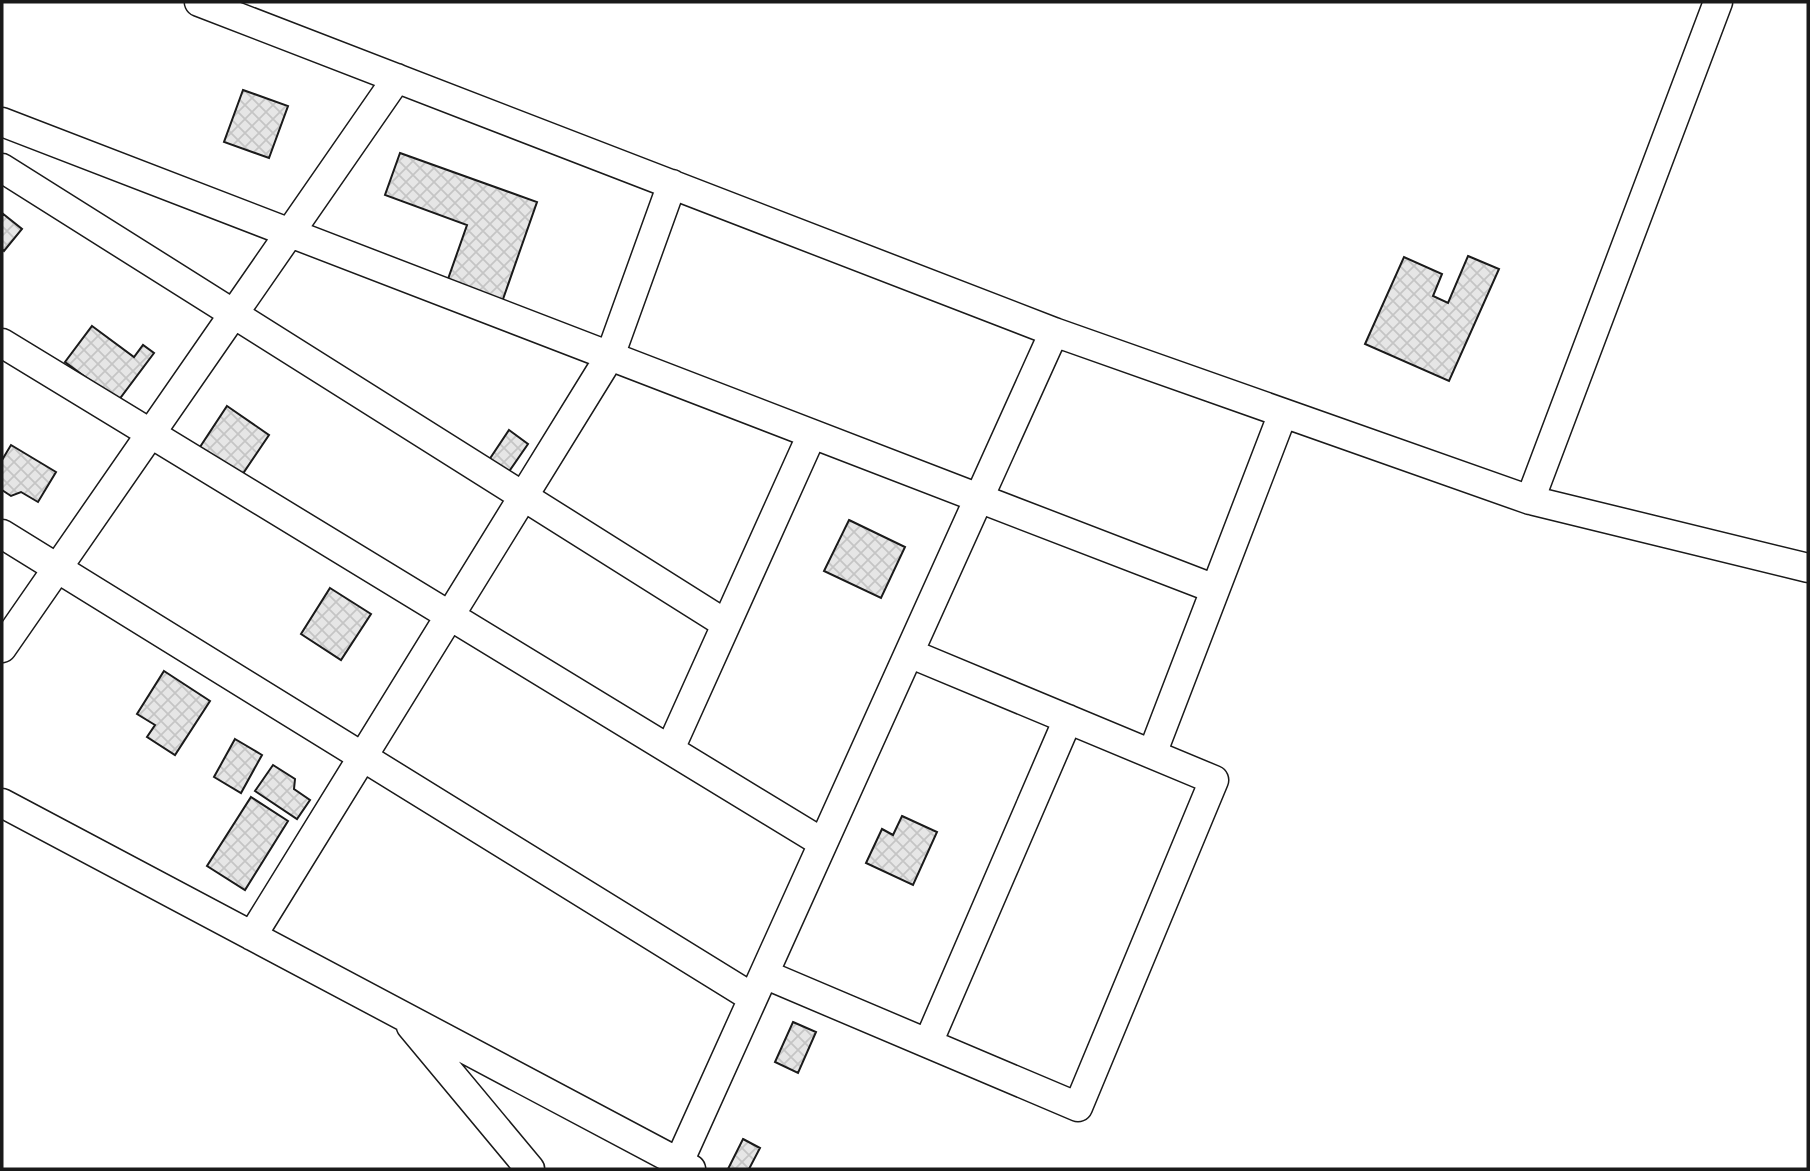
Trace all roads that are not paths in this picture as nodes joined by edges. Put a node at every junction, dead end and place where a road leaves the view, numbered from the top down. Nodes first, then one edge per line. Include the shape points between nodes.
1 (200, 2) edge
2 (1718, 2) edge
3 (397, 78) junction
4 (2, 122) edge
5 (2, 168) edge
6 (672, 184) junction
7 (290, 233) junction
8 (234, 315) junction
9 (1054, 332) junction
10 (2, 343) edge
11 (610, 356) junction
12 (1283, 413) junction
13 (151, 433) junction
14 (812, 434) junction
15 (523, 497) junction
16 (979, 498) junction
17 (1530, 500) junction
18 (2, 534) edge
19 (1808, 568) edge
20 (57, 569) junction
21 (1215, 589) junction
22 (450, 616) junction
23 (726, 624) junction
24 (2, 649) edge
25 (909, 653) junction
26 (1068, 719) junction
27 (670, 749) junction
28 (1153, 754) junction
29 (362, 757) junction
30 (2, 803) edge
31 (823, 843) junction
32 (252, 936) junction
33 (758, 986) junction
34 (403, 1016) junction
35 (928, 1043) junction
36 (685, 1166) edge
37 (530, 1169) edge

1 - 3 street
2 - 17 street
3 - 6 street
3 - 7 street
4 - 7 street
5 - 8 street
6 - 9 street
6 - 11 street
7 - 8 street
7 - 11 street
8 - 13 street
8 - 15 street
9 - 12 street
9 - 16 street
10 - 13 street
11 - 14 street
11 - 15 street
12 - 17 street
12 - 21 street
13 - 20 street
13 - 22 street
14 - 16 street
14 - 23 street
15 - 22 street
15 - 23 street
16 - 21 street
16 - 25 street
17 - 19 street
18 - 20 street
20 - 24 street
20 - 29 street
21 - 28 street
22 - 27 street
22 - 29 street
23 - 27 street
25 - 26 street
25 - 31 street
26 - 28 street
26 - 35 street
27 - 31 street
28 - 35 street via 1214,780 1078,1107
29 - 32 street
29 - 33 street
30 - 32 street
31 - 33 street
32 - 34 street
33 - 35 street
33 - 36 street
34 - 36 street
34 - 37 street

